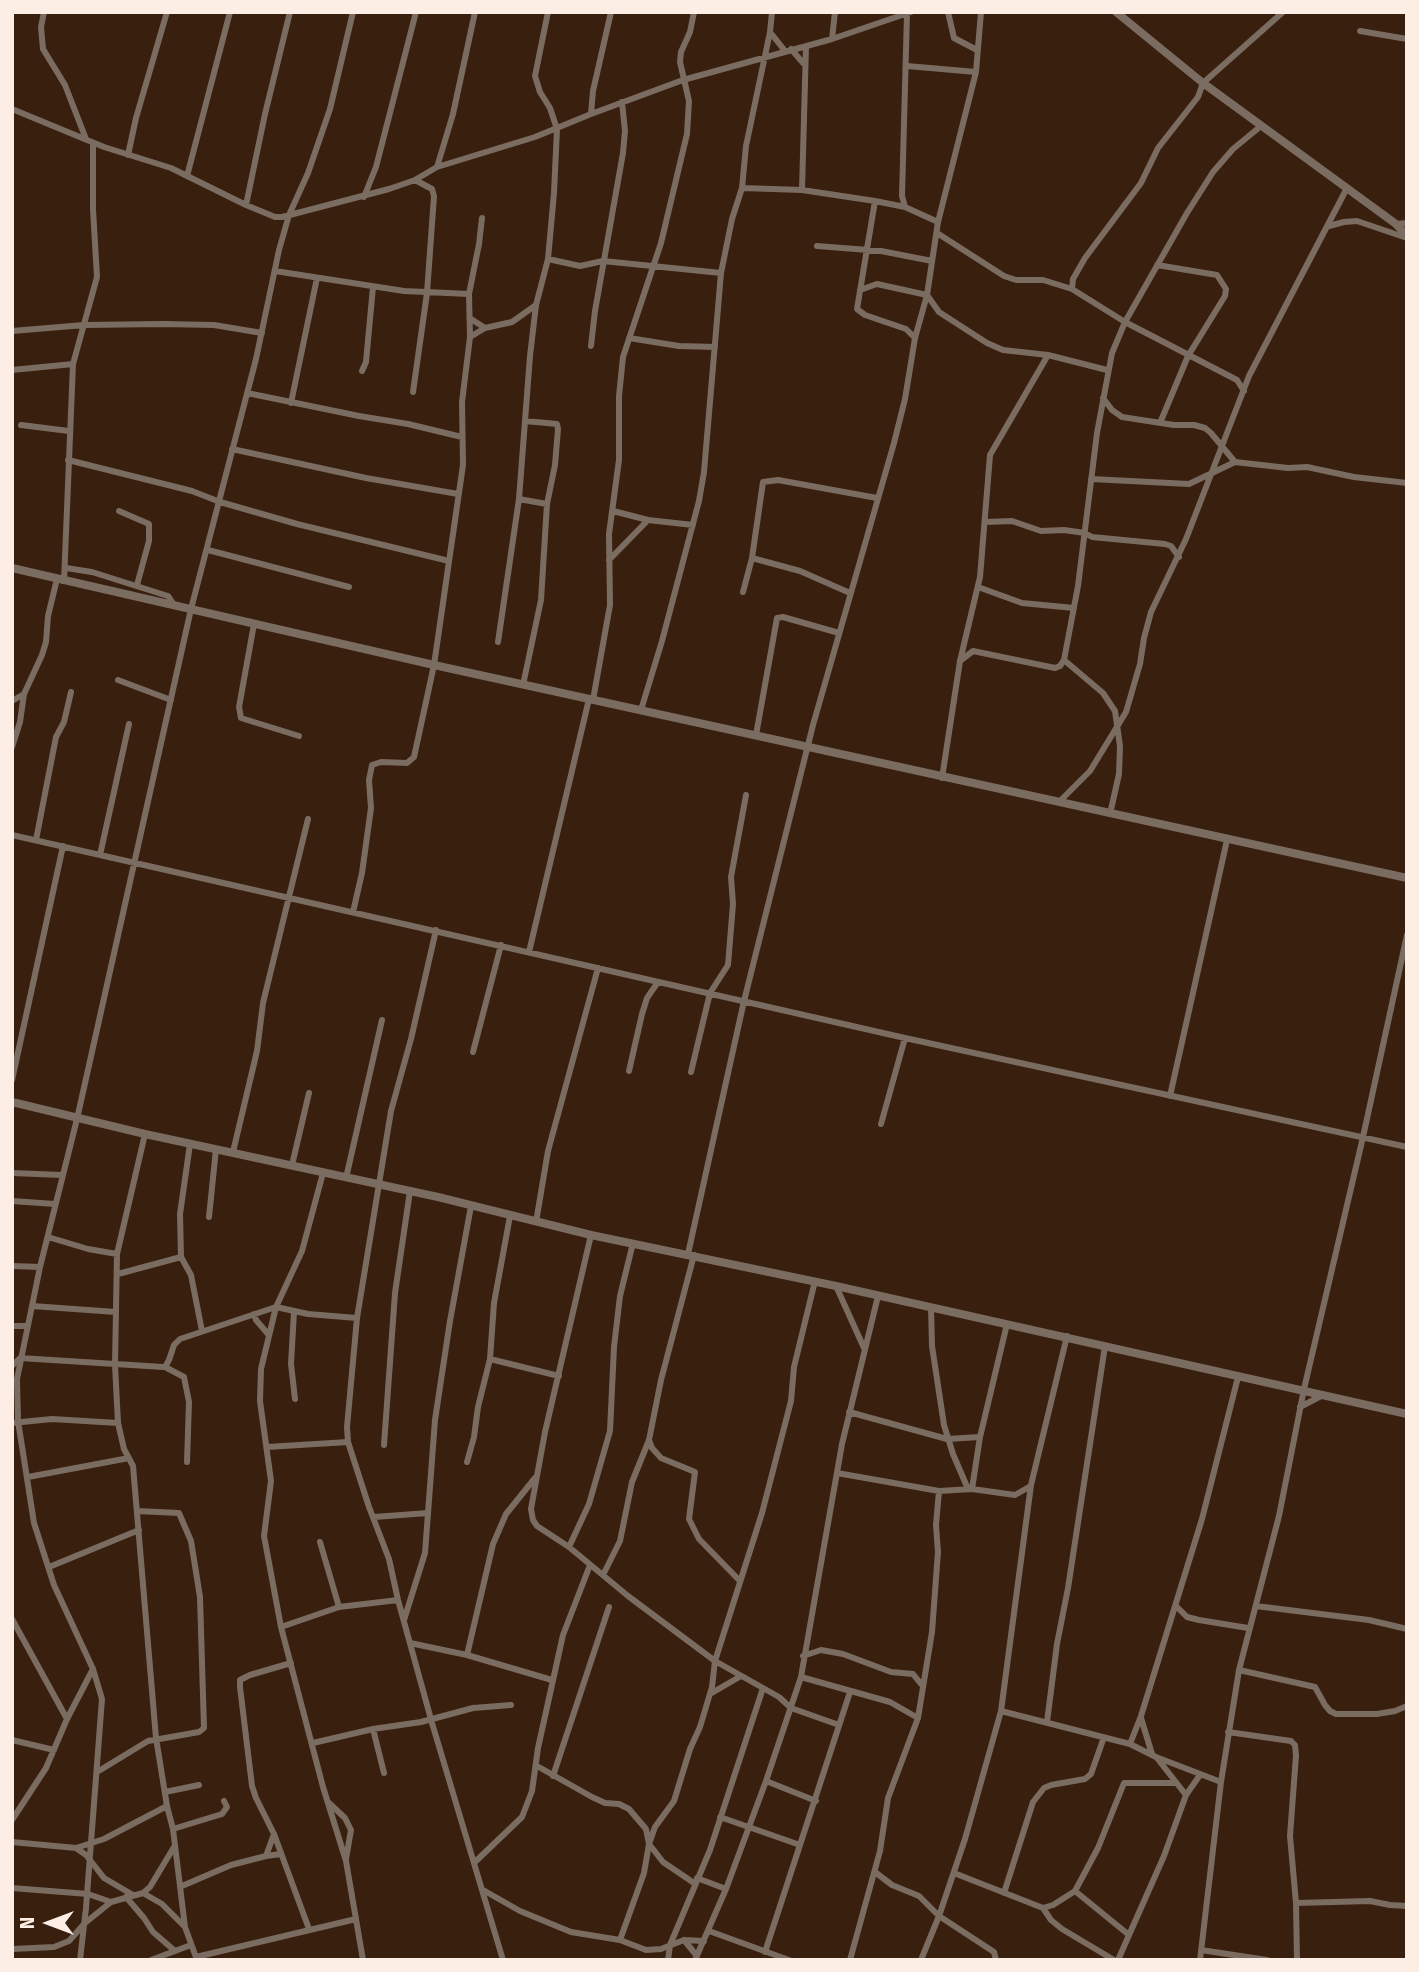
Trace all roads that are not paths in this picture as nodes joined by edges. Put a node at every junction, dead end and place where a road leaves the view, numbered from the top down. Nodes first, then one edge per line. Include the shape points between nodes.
1 (44, 12) edge
2 (167, 12) edge
3 (230, 12) edge
4 (290, 12) edge
5 (353, 12) edge
6 (416, 12) edge
7 (475, 12) edge
8 (548, 12) edge
9 (611, 12) edge
10 (694, 12) edge
11 (772, 12) edge
12 (835, 12) edge
13 (948, 12) edge
14 (981, 12) edge
15 (1116, 12) edge
16 (1283, 12) edge
17 (909, 13) edge
18 (1360, 31) dead end
19 (770, 33) junction
20 (832, 39) junction
21 (1407, 39) edge
22 (806, 46) junction
23 (788, 50) junction
24 (977, 50) junction
25 (764, 56) junction
26 (804, 64) junction
27 (907, 66) junction
28 (975, 72) junction
29 (683, 80) junction
30 (1203, 83) junction
31 (669, 86) junction
32 (686, 92) junction
33 (622, 102) junction
34 (12, 109) edge
35 (591, 114) junction
36 (1261, 126) junction
37 (557, 129) junction
38 (86, 139) junction
39 (93, 143) junction
40 (128, 155) junction
41 (437, 167) junction
42 (187, 176) junction
43 (415, 180) junction
44 (742, 188) junction
45 (1347, 188) junction
46 (802, 190) junction
47 (902, 196) junction
48 (363, 197) junction
49 (875, 201) junction
50 (246, 205) junction
51 (897, 205) junction
52 (905, 207) junction
53 (289, 215) junction
54 (482, 218) dead end
55 (938, 222) junction
56 (1407, 223) edge
57 (1396, 225) junction
58 (1329, 226) junction
59 (937, 233) junction
60 (1407, 237) edge
61 (817, 246) dead end
62 (867, 250) junction
63 (548, 260) junction
64 (603, 261) junction
65 (932, 261) junction
66 (1157, 265) junction
67 (653, 267) junction
68 (275, 271) junction
69 (721, 273) junction
70 (317, 278) junction
71 (1073, 279) junction
72 (1063, 285) junction
73 (373, 287) junction
74 (1072, 289) junction
75 (860, 290) junction
76 (426, 293) junction
77 (469, 294) junction
78 (927, 295) junction
79 (536, 305) junction
80 (939, 312) junction
81 (922, 315) junction
82 (471, 319) junction
83 (1125, 322) junction
84 (918, 324) junction
85 (84, 325) junction
86 (485, 328) junction
87 (906, 328) junction
88 (12, 331) edge
89 (262, 333) junction
90 (470, 337) junction
91 (629, 338) junction
92 (915, 338) junction
93 (592, 346) dead end
94 (715, 347) junction
95 (1048, 355) junction
96 (1188, 356) junction
97 (73, 365) junction
98 (12, 370) edge
99 (1107, 370) junction
100 (362, 371) dead end
101 (1230, 376) junction
102 (1249, 376) junction
103 (413, 391) dead end
104 (1244, 391) junction
105 (247, 393) junction
106 (1103, 398) junction
107 (291, 403) junction
108 (525, 421) junction
109 (1160, 423) junction
110 (21, 425) dead end
111 (69, 431) junction
112 (462, 437) junction
113 (1223, 447) junction
114 (232, 449) junction
115 (68, 460) junction
116 (1235, 462) junction
117 (1214, 471) junction
118 (1091, 479) junction
119 (1407, 483) edge
120 (458, 494) junction
121 (877, 498) junction
122 (519, 499) junction
123 (220, 502) junction
124 (547, 504) junction
125 (119, 511) dead end
126 (613, 511) junction
127 (648, 520) junction
128 (985, 522) junction
129 (693, 525) junction
130 (1085, 533) junction
131 (208, 550) junction
132 (1179, 557) junction
133 (752, 558) junction
134 (609, 560) junction
135 (449, 561) junction
136 (12, 568) edge
137 (66, 568) junction
138 (60, 580) junction
139 (137, 585) junction
140 (349, 587) dead end
141 (978, 587) junction
142 (743, 592) dead end
143 (850, 593) junction
144 (174, 605) junction
145 (1074, 608) junction
146 (191, 609) junction
147 (254, 624) junction
148 (839, 633) junction
149 (498, 642) dead end
150 (1064, 660) junction
151 (960, 661) junction
152 (433, 665) junction
153 (118, 680) dead end
154 (523, 685) junction
155 (71, 692) dead end
156 (24, 694) junction
157 (171, 700) junction
158 (591, 700) junction
159 (12, 701) edge
160 (641, 710) junction
161 (129, 724) dead end
162 (1119, 726) junction
163 (756, 735) junction
164 (299, 736) dead end
165 (12, 747) edge
166 (807, 748) junction
167 (942, 778) junction
168 (746, 795) dead end
169 (1059, 802) junction
170 (1110, 814) junction
171 (308, 819) dead end
172 (12, 835) edge
173 (1227, 839) junction
174 (36, 840) junction
175 (63, 846) junction
176 (100, 855) junction
177 (135, 863) junction
178 (1407, 878) edge
179 (290, 896) junction
180 (353, 912) junction
181 (436, 930) junction
182 (1407, 935) edge
183 (501, 945) junction
184 (529, 952) junction
185 (598, 968) junction
186 (658, 982) junction
187 (710, 993) junction
188 (744, 1001) junction
189 (382, 1020) dead end
190 (905, 1038) junction
191 (473, 1052) dead end
192 (629, 1071) dead end
193 (691, 1072) dead end
194 (12, 1080) edge
195 (309, 1093) dead end
196 (1170, 1096) junction
197 (12, 1102) edge
198 (77, 1119) junction
199 (881, 1124) dead end
200 (145, 1134) junction
201 (1363, 1137) junction
202 (190, 1144) junction
203 (1407, 1147) edge
204 (216, 1149) junction
205 (233, 1152) junction
206 (292, 1165) junction
207 (12, 1173) edge
208 (323, 1173) junction
209 (62, 1175) junction
210 (346, 1178) junction
211 (379, 1184) junction
212 (410, 1191) junction
213 (12, 1201) edge
214 (55, 1204) junction
215 (471, 1206) junction
216 (510, 1216) junction
217 (209, 1217) dead end
218 (536, 1222) junction
219 (591, 1235) junction
220 (48, 1237) junction
221 (633, 1243) junction
222 (117, 1254) junction
223 (691, 1255) junction
224 (181, 1257) junction
225 (12, 1266) edge
226 (40, 1267) junction
227 (118, 1275) junction
228 (815, 1281) junction
229 (836, 1286) junction
230 (878, 1296) junction
231 (32, 1306) junction
232 (276, 1307) junction
233 (931, 1307) junction
234 (294, 1311) junction
235 (116, 1312) junction
236 (254, 1314) junction
237 (357, 1318) junction
238 (1007, 1324) junction
239 (12, 1326) edge
240 (27, 1326) junction
241 (202, 1331) junction
242 (268, 1334) junction
243 (1067, 1336) junction
244 (1105, 1346) junction
245 (865, 1350) junction
246 (20, 1358) junction
247 (490, 1359) junction
248 (116, 1365) junction
249 (12, 1366) edge
250 (166, 1367) junction
251 (559, 1376) junction
252 (1238, 1377) junction
253 (15, 1379) edge
254 (1304, 1389) junction
255 (1325, 1395) junction
256 (295, 1399) dead end
257 (1300, 1407) junction
258 (849, 1412) junction
259 (1407, 1414) edge
260 (15, 1422) edge
261 (118, 1423) junction
262 (980, 1437) junction
263 (947, 1439) junction
264 (649, 1440) junction
265 (348, 1442) junction
266 (384, 1445) dead end
267 (267, 1447) junction
268 (130, 1458) junction
269 (187, 1462) dead end
270 (467, 1462) dead end
271 (837, 1473) junction
272 (538, 1474) junction
273 (28, 1477) junction
274 (1031, 1485) junction
275 (970, 1489) junction
276 (940, 1491) junction
277 (137, 1511) junction
278 (428, 1513) junction
279 (374, 1517) junction
280 (139, 1530) junction
281 (320, 1542) dead end
282 (569, 1547) junction
283 (590, 1565) junction
284 (48, 1567) junction
285 (603, 1575) junction
286 (740, 1581) junction
287 (398, 1601) junction
288 (1176, 1606) junction
289 (1256, 1606) junction
290 (339, 1607) junction
291 (609, 1607) dead end
292 (12, 1619) edge
293 (404, 1620) junction
294 (281, 1627) junction
295 (1248, 1628) junction
296 (1407, 1629) edge
297 (410, 1643) junction
298 (467, 1654) junction
299 (803, 1656) junction
300 (715, 1661) junction
301 (291, 1662) junction
302 (93, 1669) junction
303 (1239, 1670) junction
304 (741, 1676) junction
305 (801, 1677) junction
306 (552, 1680) junction
307 (922, 1686) junction
308 (762, 1688) junction
309 (850, 1692) junction
310 (710, 1694) junction
311 (511, 1705) dead end
312 (1407, 1706) edge
313 (791, 1709) junction
314 (1001, 1711) junction
315 (1141, 1716) junction
316 (918, 1718) junction
317 (67, 1719) junction
318 (432, 1719) junction
319 (1047, 1722) junction
320 (839, 1726) junction
321 (373, 1729) junction
322 (1228, 1732) junction
323 (1104, 1737) junction
324 (156, 1738) junction
325 (12, 1740) edge
326 (313, 1743) junction
327 (1130, 1744) junction
328 (54, 1750) junction
329 (1154, 1755) junction
330 (537, 1766) junction
331 (97, 1772) junction
332 (384, 1773) dead end
333 (1200, 1775) junction
334 (553, 1776) junction
335 (766, 1781) junction
336 (1221, 1782) junction
337 (1174, 1783) junction
338 (199, 1785) dead end
339 (165, 1792) junction
340 (1186, 1795) junction
341 (224, 1801) dead end
342 (327, 1801) junction
343 (816, 1801) junction
344 (167, 1806) junction
345 (720, 1816) junction
346 (12, 1820) edge
347 (749, 1826) junction
348 (173, 1829) junction
349 (274, 1834) junction
350 (12, 1842) edge
351 (92, 1844) junction
352 (649, 1844) junction
353 (800, 1845) junction
354 (174, 1847) junction
355 (76, 1848) junction
356 (281, 1854) junction
357 (266, 1856) junction
358 (90, 1860) junction
359 (346, 1861) junction
360 (475, 1861) junction
361 (875, 1872) junction
362 (954, 1873) junction
363 (696, 1880) junction
364 (182, 1886) junction
365 (12, 1888) edge
366 (726, 1889) junction
367 (483, 1890) junction
368 (1075, 1891) junction
369 (143, 1893) junction
370 (1004, 1893) junction
371 (88, 1894) junction
372 (130, 1896) junction
373 (111, 1902) junction
374 (502, 1903) junction
375 (1296, 1903) junction
376 (1407, 1906) edge
377 (1044, 1908) junction
378 (490, 1916) junction
379 (939, 1916) junction
380 (356, 1919) junction
381 (85, 1923) junction
382 (185, 1927) junction
383 (309, 1929) junction
384 (709, 1931) junction
385 (1129, 1935) junction
386 (620, 1940) junction
387 (684, 1940) junction
388 (69, 1941) junction
389 (704, 1941) junction
390 (191, 1945) junction
391 (670, 1945) junction
392 (81, 1947) junction
393 (12, 1949) edge
394 (653, 1950) junction
395 (1201, 1950) junction
396 (174, 1951) junction
397 (765, 1952) junction
398 (197, 1958) edge
399 (501, 1958) edge
400 (696, 1958) edge
401 (80, 1960) edge
402 (151, 1960) edge
403 (363, 1960) edge
404 (667, 1960) edge
405 (789, 1960) edge
406 (850, 1960) edge
407 (921, 1960) edge
408 (996, 1960) edge
409 (1116, 1960) edge
410 (1200, 1960) edge
411 (1267, 1960) edge
412 (1297, 1960) edge

1 - 38 street via 43,49 65,85
2 - 40 street
3 - 42 street
4 - 50 street
5 - 53 street via 330,109
6 - 48 street via 376,167
7 - 41 street
8 - 37 street via 535,76
9 - 35 street
10 - 29 street via 681,51
11 - 19 street
12 - 20 street
13 - 24 street via 954,38
14 - 24 street
15 - 30 street
16 - 30 street
17 - 20 street
17 - 27 street
18 - 21 street
19 - 23 street
19 - 25 street
20 - 22 street
22 - 23 street
22 - 26 street
23 - 25 street
23 - 26 street
24 - 28 street
25 - 29 street
25 - 44 street
26 - 46 street
27 - 28 street
27 - 47 street
28 - 55 street
29 - 31 street
29 - 32 street
30 - 36 street
30 - 71 street via 1199,97 1158,148 1140,183
31 - 32 street
31 - 33 street
32 - 67 street via 687,134
33 - 35 street
33 - 64 street via 623,153
34 - 38 street
35 - 37 street
36 - 45 street
36 - 66 street via 1221,161
37 - 41 street
37 - 63 street
38 - 39 street
39 - 40 street
39 - 85 street via 97,277
40 - 42 street
41 - 43 street
42 - 50 street
43 - 48 street
43 - 76 street via 432,189 435,196
44 - 46 street
44 - 69 street
45 - 57 street
45 - 58 street
46 - 49 street
47 - 51 street
47 - 52 street
48 - 53 street
49 - 51 street
49 - 62 street
50 - 53 street via 275,217
51 - 52 street
52 - 55 street
53 - 68 street
54 - 77 street
55 - 59 street
56 - 57 street
57 - 60 street
58 - 60 street via 1357,221
58 - 102 street
59 - 65 street
59 - 72 street via 1004,276
61 - 62 street
62 - 65 street
62 - 75 street
63 - 64 street via 580,266
63 - 79 street
64 - 67 street
64 - 93 street
65 - 78 street
66 - 83 street
66 - 96 street via 1217,275 1226,289
67 - 69 street
67 - 91 street
68 - 70 street
68 - 89 street
69 - 94 street
70 - 73 street
70 - 107 street
71 - 72 street
71 - 74 street
72 - 74 street
73 - 76 street
73 - 100 street
74 - 83 street
75 - 78 street via 877,284
75 - 87 street via 860,313
76 - 77 street
76 - 103 street
77 - 82 street
78 - 80 street
78 - 81 street
79 - 86 street via 512,322
79 - 108 street
80 - 81 street
80 - 95 street via 1003,350
81 - 84 street
82 - 86 street
82 - 90 street
83 - 96 street
83 - 99 street
84 - 87 street
84 - 92 street
85 - 88 street
85 - 89 street via 214,325
85 - 97 street
86 - 90 street
87 - 92 street
89 - 105 street
90 - 112 street
91 - 94 street
91 - 126 street via 621,376
92 - 121 street via 905,399
94 - 129 street via 704,472
95 - 99 street
95 - 128 street via 990,455
96 - 101 street
96 - 109 street
97 - 98 street
97 - 111 street
99 - 106 street
101 - 102 street
101 - 104 street
102 - 104 street
104 - 113 street
105 - 107 street
105 - 114 street
106 - 109 street via 1122,417
106 - 118 street
107 - 112 street
108 - 122 street
108 - 124 street via 557,424
109 - 113 street via 1205,428
110 - 111 street
111 - 115 street
112 - 120 street
113 - 116 street
113 - 117 street
114 - 120 street
114 - 123 street
115 - 123 street
115 - 137 street
116 - 117 street
116 - 119 street via 1307,467
117 - 118 street via 1182,484
117 - 132 street
118 - 130 street
120 - 135 street
121 - 133 street via 766,480
121 - 143 street
122 - 124 street
122 - 149 street
123 - 131 street
123 - 135 street
124 - 154 street via 541,600
125 - 139 street via 149,524
126 - 127 street
126 - 134 street
127 - 129 street
127 - 134 street
128 - 130 street via 1013,520 1041,531
128 - 141 street
129 - 160 street
130 - 132 street via 1165,544
130 - 145 street
131 - 140 street
131 - 146 street
132 - 162 street via 1147,623 1140,664
133 - 142 street
133 - 143 street via 800,571
134 - 158 street via 610,605
135 - 152 street
136 - 138 street
137 - 138 street
137 - 139 street
138 - 144 street
138 - 156 street via 48,616 46,642
139 - 144 street via 168,596
141 - 145 street via 1022,603
141 - 151 street
143 - 148 street
144 - 146 street
145 - 150 street
146 - 147 street
146 - 157 street
147 - 152 street
147 - 164 street via 241,718
148 - 163 street via 777,618
148 - 166 street
150 - 151 street via 1055,668 973,652
150 - 162 street via 1111,703
151 - 167 street
152 - 154 street
152 - 180 street via 414,757 407,763 372,765 371,808
153 - 157 street
154 - 158 street
155 - 174 street via 56,737
156 - 159 street
156 - 165 street
157 - 177 street
158 - 160 street
158 - 184 street
160 - 163 street
161 - 176 street
162 - 169 street via 1090,771
162 - 170 street via 1119,774
163 - 166 street
166 - 167 street
166 - 188 street
167 - 169 street
168 - 187 street via 731,877 728,965
169 - 170 street
170 - 173 street
171 - 179 street
172 - 174 street
173 - 178 street
173 - 196 street
174 - 175 street
175 - 176 street
175 - 194 street
176 - 177 street
177 - 179 street
177 - 198 street
179 - 180 street
179 - 205 street
180 - 181 street
181 - 183 street
181 - 211 street via 391,1111
182 - 201 street
183 - 184 street
183 - 191 street
184 - 185 street
185 - 186 street
185 - 218 street via 548,1151
186 - 187 street
186 - 192 street via 647,998
187 - 188 street
187 - 193 street
188 - 190 street
188 - 223 street
189 - 210 street
190 - 196 street
190 - 199 street
195 - 206 street
196 - 201 street
197 - 198 street
198 - 200 street
198 - 209 street
200 - 202 street
200 - 222 street
201 - 203 street
201 - 254 street
202 - 204 street
202 - 224 street via 180,1214
204 - 205 street
204 - 217 street
205 - 206 street
206 - 208 street
207 - 209 street
208 - 210 street
208 - 232 street via 302,1251
209 - 214 street
210 - 211 street
211 - 212 street
211 - 237 street
212 - 215 street
212 - 266 street via 395,1293
213 - 214 street
214 - 220 street
215 - 216 street
215 - 278 street via 435,1420
216 - 218 street
216 - 247 street via 494,1303
218 - 219 street
219 - 221 street
219 - 251 street
220 - 222 street
220 - 226 street
221 - 223 street
221 - 282 street via 620,1296 610,1431 589,1504
222 - 227 street
223 - 228 street
223 - 264 street
224 - 227 street
224 - 241 street via 191,1275
225 - 226 street
226 - 231 street
227 - 235 street
228 - 229 street
228 - 286 street via 794,1367 791,1401
229 - 230 street
229 - 245 street
230 - 233 street
230 - 245 street
231 - 235 street
231 - 240 street
232 - 234 street
232 - 236 street
232 - 242 street
233 - 238 street
233 - 263 street via 932,1346
234 - 237 street
234 - 256 street
235 - 248 street
236 - 241 street
236 - 242 street
237 - 265 street
238 - 243 street
238 - 262 street
239 - 240 street
240 - 246 street
241 - 250 street via 176,1342
242 - 267 street via 259,1385
243 - 244 street
243 - 274 street
244 - 252 street
244 - 319 street
245 - 258 street
246 - 248 street
246 - 249 street
246 - 253 street
247 - 251 street
247 - 270 street
248 - 250 street
248 - 261 street
250 - 269 street via 184,1377 189,1402
251 - 272 street
252 - 254 street
252 - 288 street
253 - 260 street
254 - 255 street
254 - 257 street
255 - 257 street
255 - 259 street
257 - 289 street
258 - 263 street
258 - 271 street
260 - 261 street
260 - 273 street
261 - 268 street
262 - 263 street
262 - 275 street
263 - 275 street
264 - 285 street via 632,1482 620,1541
264 - 286 street via 661,1458 695,1472 689,1519 699,1539
265 - 267 street
265 - 279 street
267 - 294 street via 271,1481 264,1536
268 - 273 street
268 - 277 street
271 - 276 street
271 - 299 street
272 - 282 street via 533,1520
272 - 298 street via 506,1514 493,1544
273 - 284 street via 34,1523
274 - 275 street via 1015,1495
274 - 314 street
275 - 276 street
276 - 307 street via 932,1632
277 - 280 street
277 - 324 street via 179,1513 192,1547 200,1597 204,1728
278 - 279 street
278 - 293 street via 425,1553
279 - 287 street
280 - 284 street
280 - 324 street
281 - 290 street
282 - 283 street
283 - 285 street
283 - 306 street via 567,1621
284 - 302 street
285 - 300 street
286 - 300 street
287 - 290 street
287 - 293 street
288 - 295 street via 1187,1617
288 - 315 street
289 - 295 street
289 - 296 street
290 - 294 street
291 - 334 street
292 - 317 street
293 - 297 street
294 - 301 street
295 - 303 street
297 - 298 street
297 - 318 street
298 - 306 street
299 - 305 street
299 - 307 street via 821,1650 843,1654 891,1672 913,1674
300 - 304 street
300 - 310 street
301 - 326 street
301 - 349 street via 240,1680 252,1786
302 - 317 street
302 - 331 street via 103,1699
303 - 312 street via 1315,1687 1336,1714 1395,1712
303 - 322 street
304 - 308 street
304 - 310 street
305 - 309 street
305 - 313 street
306 - 330 street
307 - 316 street
308 - 313 street
308 - 345 street
309 - 316 street via 890,1702
309 - 320 street
310 - 352 street via 674,1801
311 - 318 street via 473,1708
313 - 320 street
313 - 335 street
314 - 319 street
314 - 362 street
315 - 327 street
315 - 329 street
316 - 361 street via 888,1798
317 - 328 street
318 - 321 street
318 - 360 street
319 - 323 street
320 - 343 street
321 - 326 street
321 - 332 street
322 - 336 street
322 - 375 street via 1295,1745 1290,1836
323 - 327 street
323 - 370 street via 1091,1774 1044,1788 1033,1802
324 - 331 street
324 - 339 street
325 - 328 street
326 - 342 street
327 - 329 street
328 - 346 street
329 - 333 street
329 - 337 street
330 - 334 street
330 - 360 street via 522,1817
331 - 351 street
333 - 336 street
333 - 340 street
334 - 352 street via 606,1803 629,1809 646,1829
335 - 343 street
335 - 347 street
336 - 395 street
337 - 340 street
337 - 368 street via 1124,1783
338 - 339 street
339 - 344 street
340 - 385 street
341 - 348 street via 227,1807 222,1814
342 - 359 street
342 - 359 street via 351,1830
343 - 353 street
344 - 348 street
344 - 351 street
345 - 347 street
345 - 363 street
347 - 353 street
347 - 366 street
348 - 354 street
349 - 356 street
349 - 357 street
350 - 355 street
351 - 355 street
351 - 358 street
352 - 363 street via 663,1862
352 - 386 street via 644,1874
353 - 397 street
354 - 364 street
354 - 369 street
355 - 358 street
356 - 357 street
356 - 383 street
357 - 364 street
358 - 371 street
358 - 372 street via 104,1878
359 - 380 street
360 - 367 street
361 - 379 street via 919,1896
361 - 406 street
362 - 370 street
362 - 379 street
363 - 366 street
363 - 391 street
364 - 382 street
365 - 371 street
366 - 384 street
367 - 374 street
367 - 378 street
368 - 377 street
368 - 385 street
369 - 372 street
369 - 382 street
370 - 377 street
371 - 373 street
371 - 381 street
372 - 373 street
372 - 396 street via 153,1932
373 - 381 street
374 - 378 street
374 - 386 street via 571,1932
375 - 376 street via 1370,1901
375 - 412 street
377 - 409 street via 1062,1929
378 - 399 street
379 - 407 street
379 - 408 street via 994,1952
380 - 383 street
380 - 403 street
381 - 388 street
381 - 392 street
382 - 390 street
383 - 398 street
384 - 389 street
384 - 397 street
385 - 409 street
386 - 394 street
387 - 389 street
387 - 391 street
387 - 400 street
388 - 392 street
388 - 393 street via 60,1946
389 - 400 street
390 - 396 street
390 - 398 street
391 - 394 street
391 - 404 street
392 - 401 street
394 - 404 street
395 - 410 street
395 - 411 street
396 - 402 street
397 - 405 street

